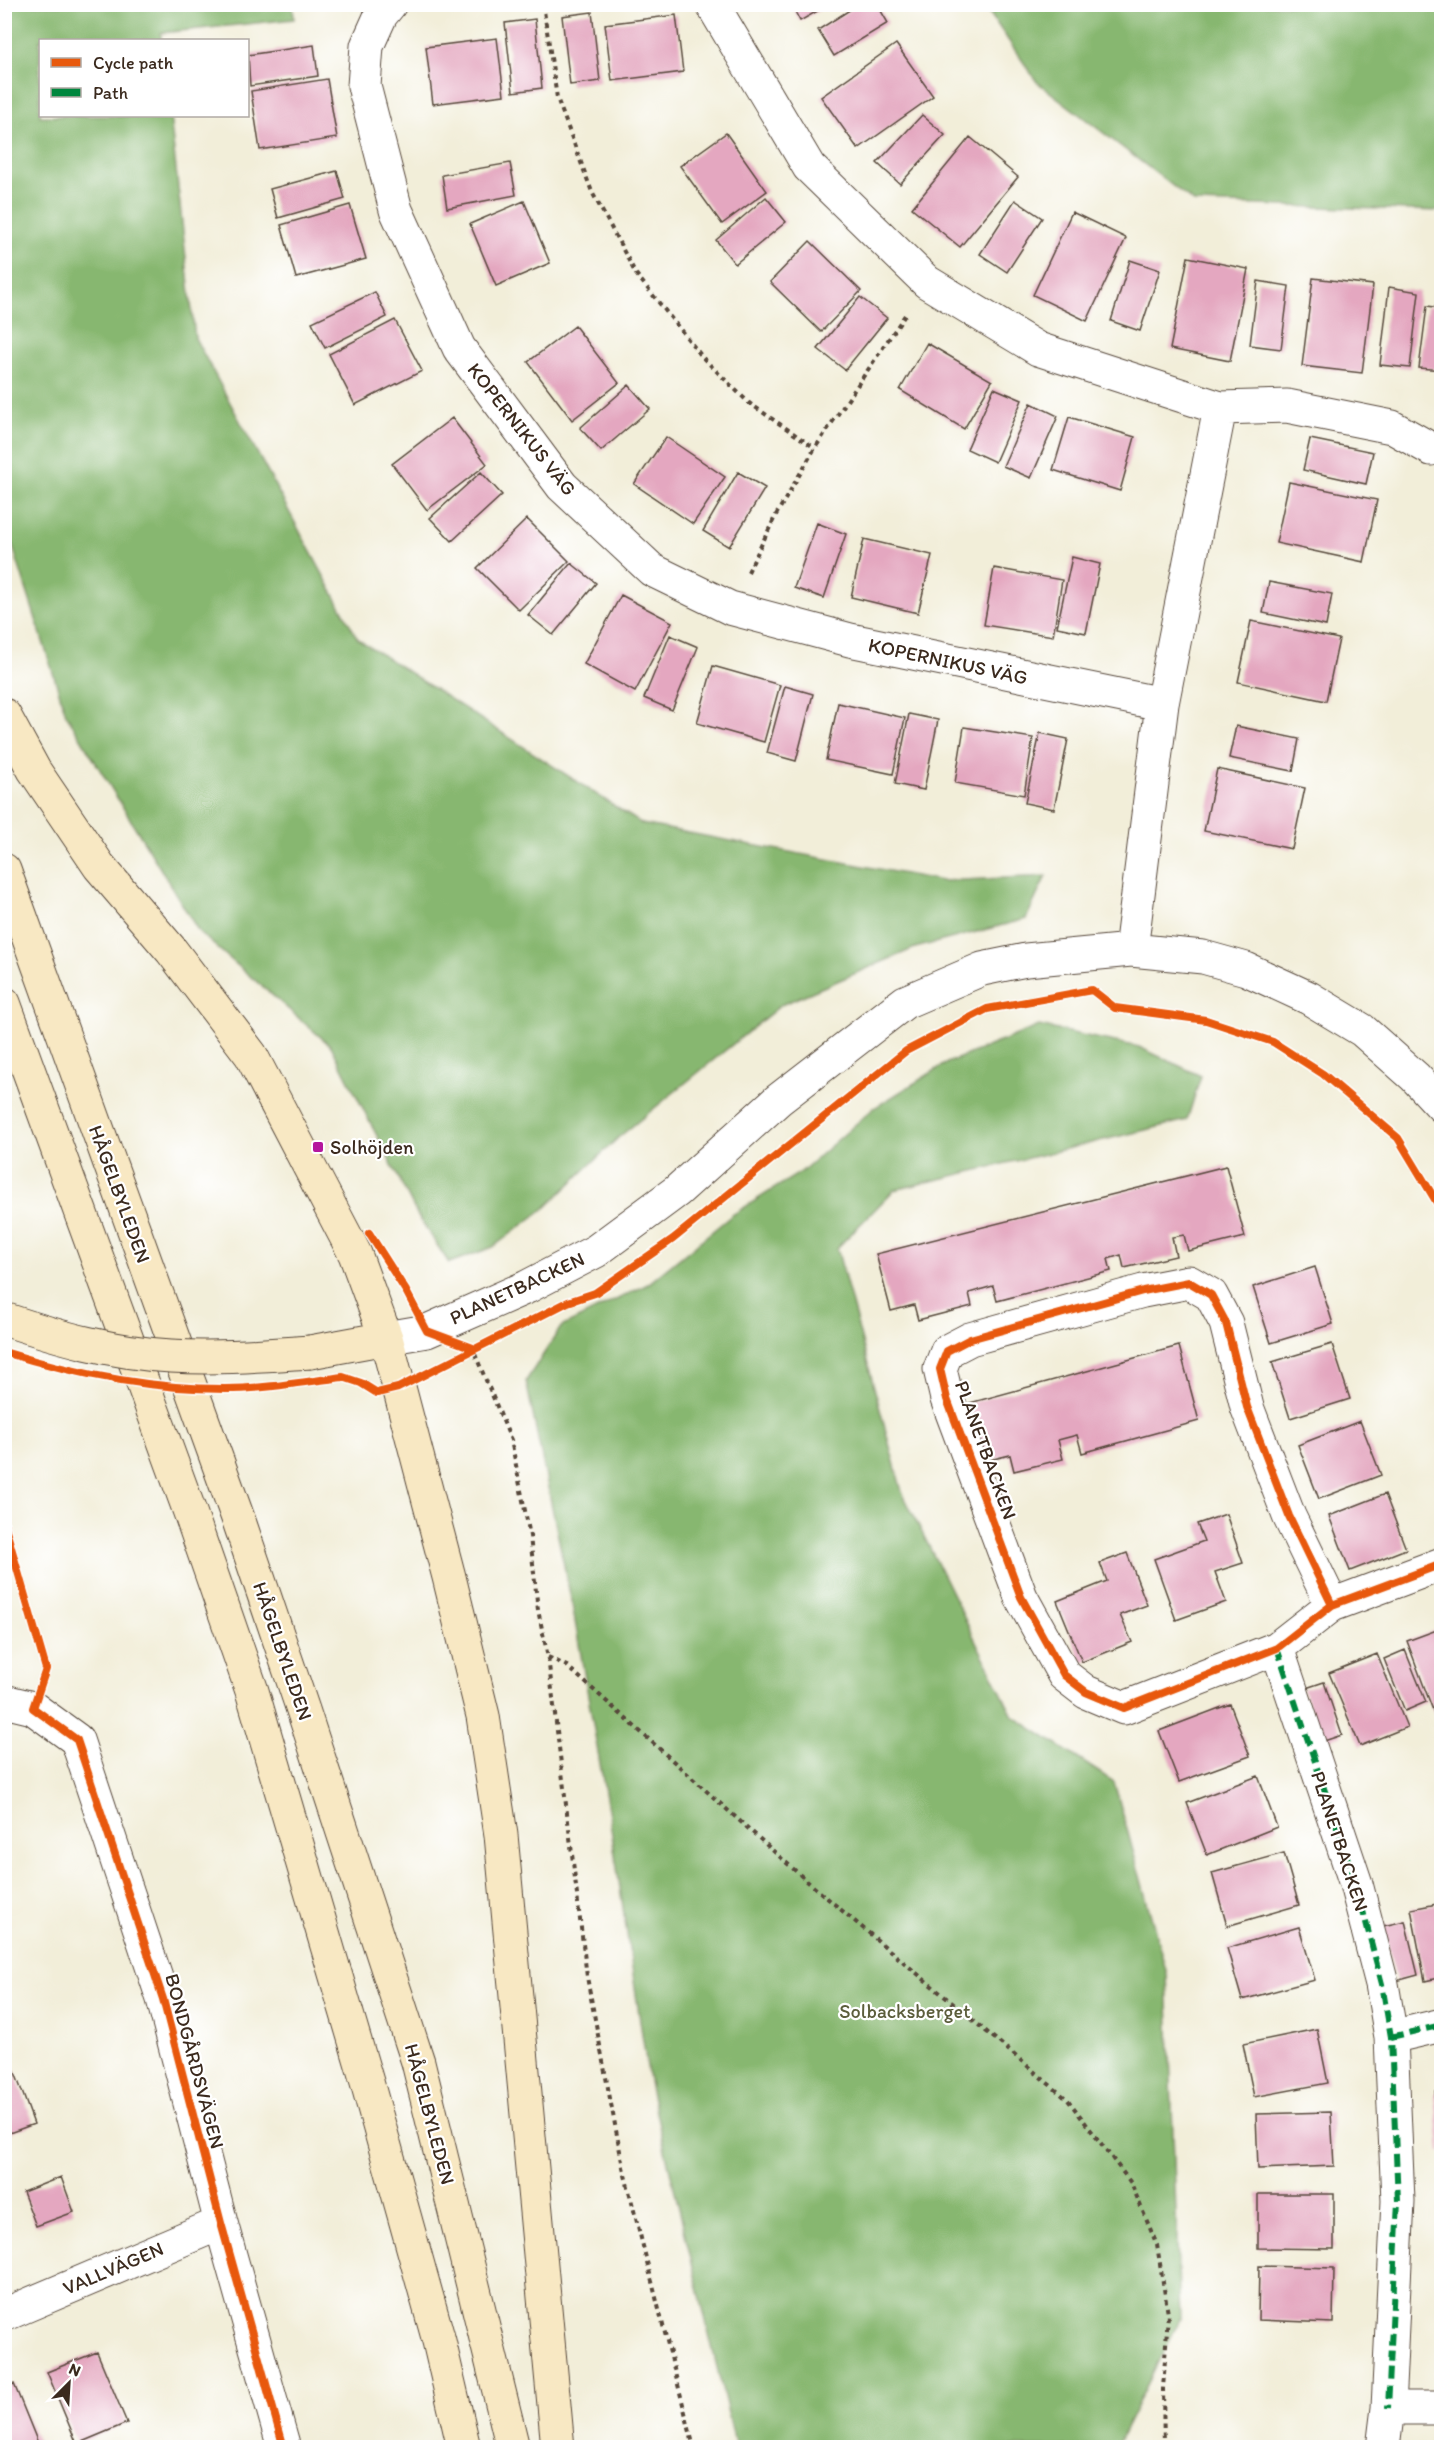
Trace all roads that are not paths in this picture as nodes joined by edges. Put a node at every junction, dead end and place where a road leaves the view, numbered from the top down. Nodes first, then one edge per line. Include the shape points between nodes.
1 (390, 4) edge
2 (712, 4) edge
3 (1220, 408) junction
4 (1431, 449) dead end
5 (1162, 704) junction
6 (4, 715) edge
7 (4, 870) edge
8 (1131, 950) junction
9 (4, 1003) edge
10 (1442, 1106) edge
11 (4, 1319) edge
12 (386, 1338) junction
13 (1442, 1564) edge
14 (1332, 1605) junction
15 (1277, 1648) junction
16 (19, 1705) edge
17 (1442, 2025) edge
18 (1391, 2037) junction
19 (221, 2223) junction
20 (4, 2315) edge
21 (1388, 2408) junction
22 (1442, 2408) edge
23 (284, 2448) edge
24 (464, 2448) edge
25 (513, 2448) edge
26 (558, 2448) edge
27 (1383, 2448) edge

1 - 5 street, KOPERNIKUS VÄG via 367,46 364,86 396,210 459,348 562,486 652,570 730,608 850,640
2 - 3 street via 809,167 927,282 1038,349
3 - 4 street via 1299,408 1392,427
3 - 5 street
5 - 8 street
6 - 12 main road via 34,770 99,866 171,950 251,1055 355,1254
7 - 25 main road, HÅGELBYLEDEN via 239,1521 418,2062
8 - 10 street, PLANETBACKEN via 1203,957 1246,969 1309,998 1362,1029
8 - 12 street, PLANETBACKEN via 1026,960 982,969 905,1002 778,1100 677,1191 596,1251 527,1287 427,1331
9 - 24 main road via 252,1691 367,2082 439,2341
11 - 12 main road, bridge via 109,1348 171,1356 310,1352
12 - 26 main road via 483,1716 497,1811 525,2081
13 - 14 street, PLANETBACKEN
14 - 15 street, PLANETBACKEN
14 - 15 street, PLANETBACKEN via 1289,1516 1246,1407 1226,1323 1211,1295 1189,1282 1143,1291 970,1339 947,1351 940,1369 947,1398 1021,1597 1064,1675 1086,1692 1124,1708
15 - 18 street, PLANETBACKEN via 1356,1884 1382,1984
16 - 19 street, BONDGÅRDSVÄGEN via 77,1740 163,1999
17 - 18 street
18 - 21 street, PLANETBACKEN via 1398,2201
19 - 20 street, VALLVÄGEN
19 - 23 street, BONDGÅRDSVÄGEN
21 - 22 street
21 - 27 street, PLANETBACKEN

